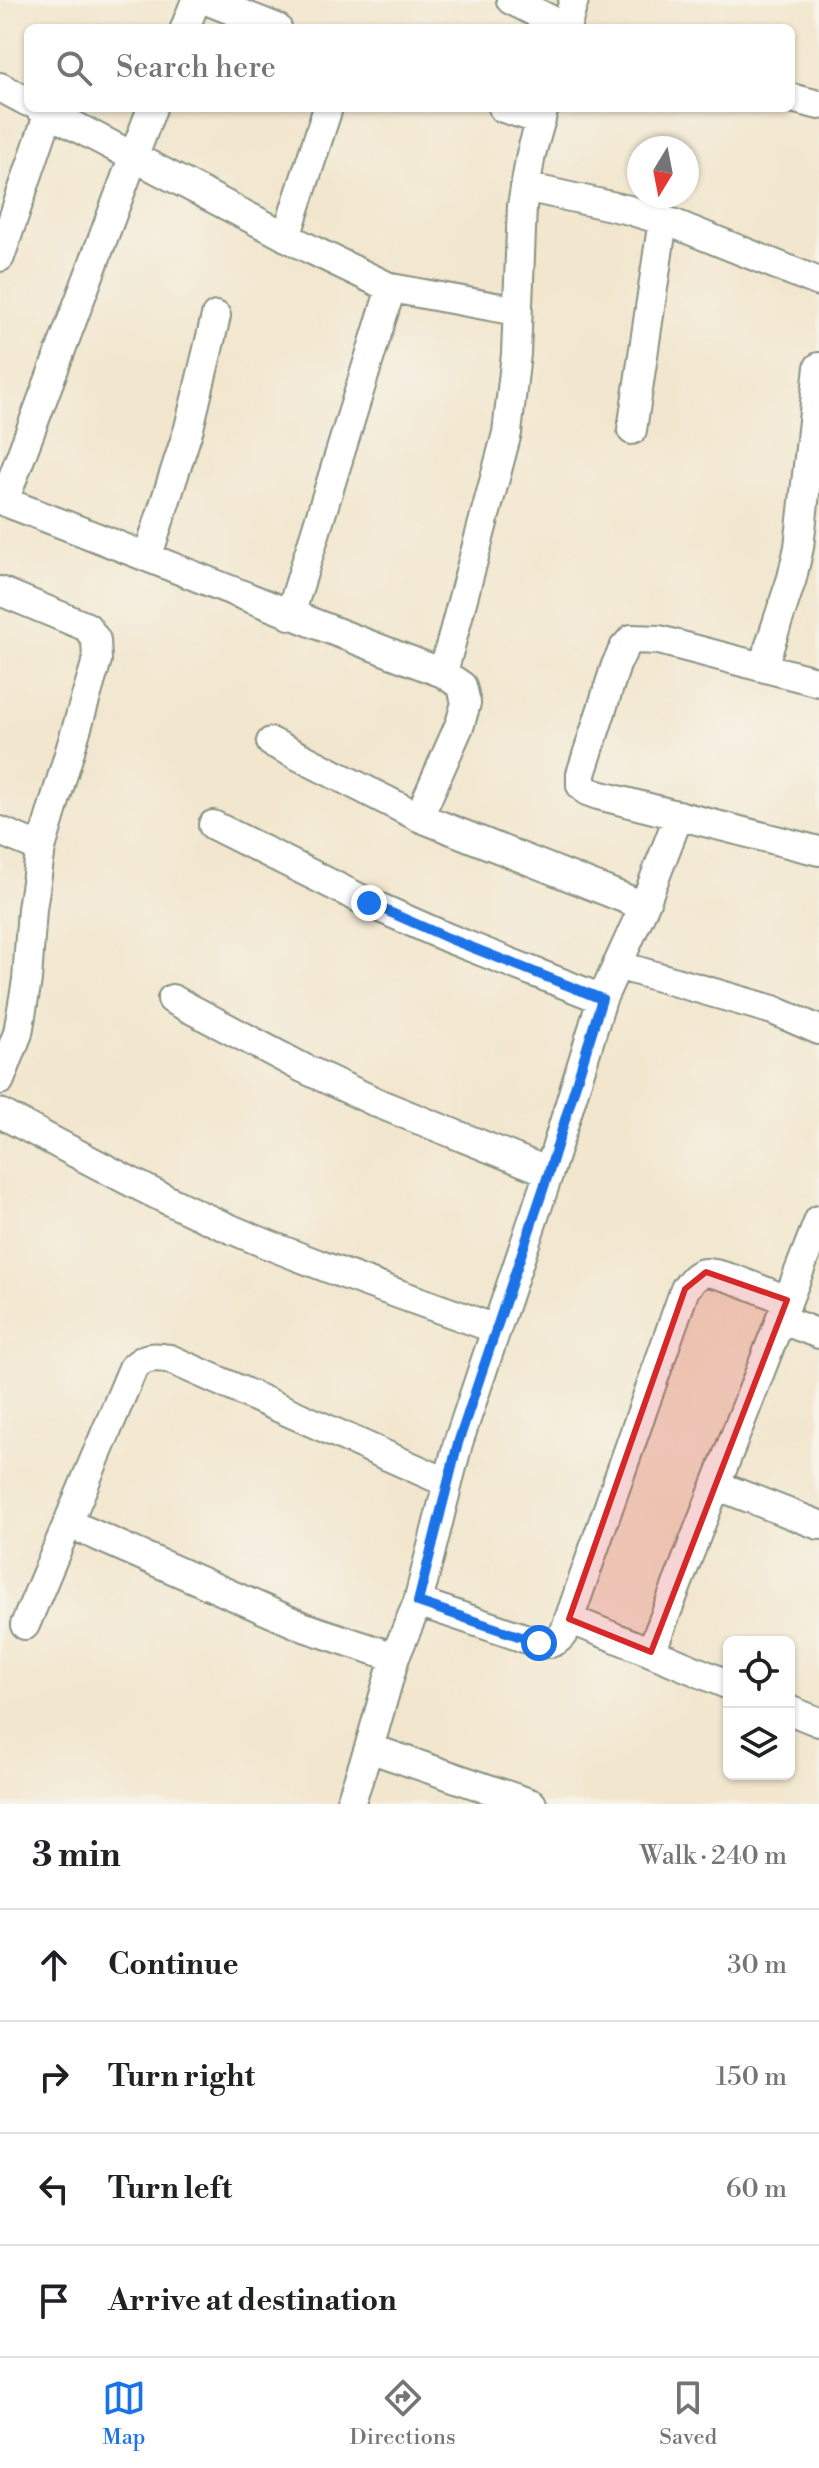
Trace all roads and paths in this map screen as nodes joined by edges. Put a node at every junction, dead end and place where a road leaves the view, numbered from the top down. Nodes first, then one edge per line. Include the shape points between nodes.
1 (196, 0) edge
2 (206, 0) edge
3 (511, 0) edge
4 (574, 0) edge
5 (187, 24) edge
6 (267, 24) edge
7 (558, 24) edge
8 (567, 24) edge
9 (0, 87) edge
10 (24, 99) edge
11 (795, 99) edge
12 (819, 105) edge
13 (38, 112) edge
14 (48, 112) edge
15 (150, 112) edge
16 (327, 112) edge
17 (542, 114) edge
18 (132, 156) junction
19 (525, 187) junction
20 (663, 220) junction
21 (286, 237) junction
22 (0, 257) edge
23 (819, 282) edge
24 (391, 288) junction
25 (517, 311) junction
26 (216, 316) dead end
27 (819, 367) edge
28 (632, 430) dead end
29 (2, 501) edge
30 (812, 508) edge
31 (148, 555) junction
32 (0, 591) edge
33 (290, 615) junction
34 (763, 666) junction
35 (443, 673) junction
36 (819, 682) edge
37 (271, 742) dead end
38 (679, 815) junction
39 (419, 817) junction
40 (213, 825) dead end
41 (0, 831) edge
42 (41, 848) junction
43 (819, 851) edge
44 (644, 906) junction
45 (617, 965) junction
46 (172, 999) dead end
47 (602, 999) junction
48 (819, 1030) edge
49 (0, 1080) edge
50 (0, 1113) edge
51 (549, 1172) junction
52 (819, 1220) edge
53 (784, 1310) junction
54 (496, 1329) junction
55 (819, 1334) edge
56 (448, 1483) junction
57 (716, 1485) junction
58 (68, 1523) junction
59 (819, 1525) edge
60 (418, 1602) junction
61 (569, 1619) junction
62 (25, 1625) dead end
63 (651, 1652) junction
64 (395, 1657) junction
65 (723, 1682) edge
66 (795, 1712) edge
67 (819, 1722) edge
68 (369, 1748) junction
69 (350, 1804) edge
70 (532, 1804) edge

1 - 5 street
2 - 6 street
3 - 7 street
4 - 8 street
9 - 10 street
11 - 12 street
13 - 22 street
14 - 18 street
15 - 18 street
16 - 21 street
17 - 19 street
18 - 21 street
18 - 29 street
19 - 20 street
19 - 25 street
20 - 23 street
20 - 28 street
21 - 24 street
24 - 25 street
24 - 33 street
25 - 35 street via 507,433
26 - 31 street via 189,428
27 - 30 street
29 - 31 street
30 - 34 street
31 - 33 street
32 - 42 street via 87,627 96,640 97,660
33 - 35 street
34 - 36 street
34 - 38 street via 659,640 632,639 624,648 581,785 598,795
35 - 39 street via 462,686 466,703
37 - 39 street
38 - 43 street
38 - 44 street
39 - 44 street
40 - 47 street via 369,903
41 - 42 street
42 - 49 street via 18,1033
44 - 45 street
45 - 47 street
45 - 48 street via 773,1010
46 - 51 street via 380,1104
47 - 51 street
50 - 54 street via 216,1223
51 - 54 street
52 - 53 street
53 - 55 street
53 - 57 street
53 - 61 street via 706,1272 685,1289
54 - 56 street
56 - 58 street via 155,1356 133,1368
56 - 60 street
57 - 59 street
57 - 63 street
58 - 62 street
58 - 64 street via 304,1627
60 - 61 street via 539,1643 560,1639
60 - 64 street
61 - 63 street
63 - 65 street
64 - 68 street
66 - 67 street
68 - 69 street
68 - 70 street

